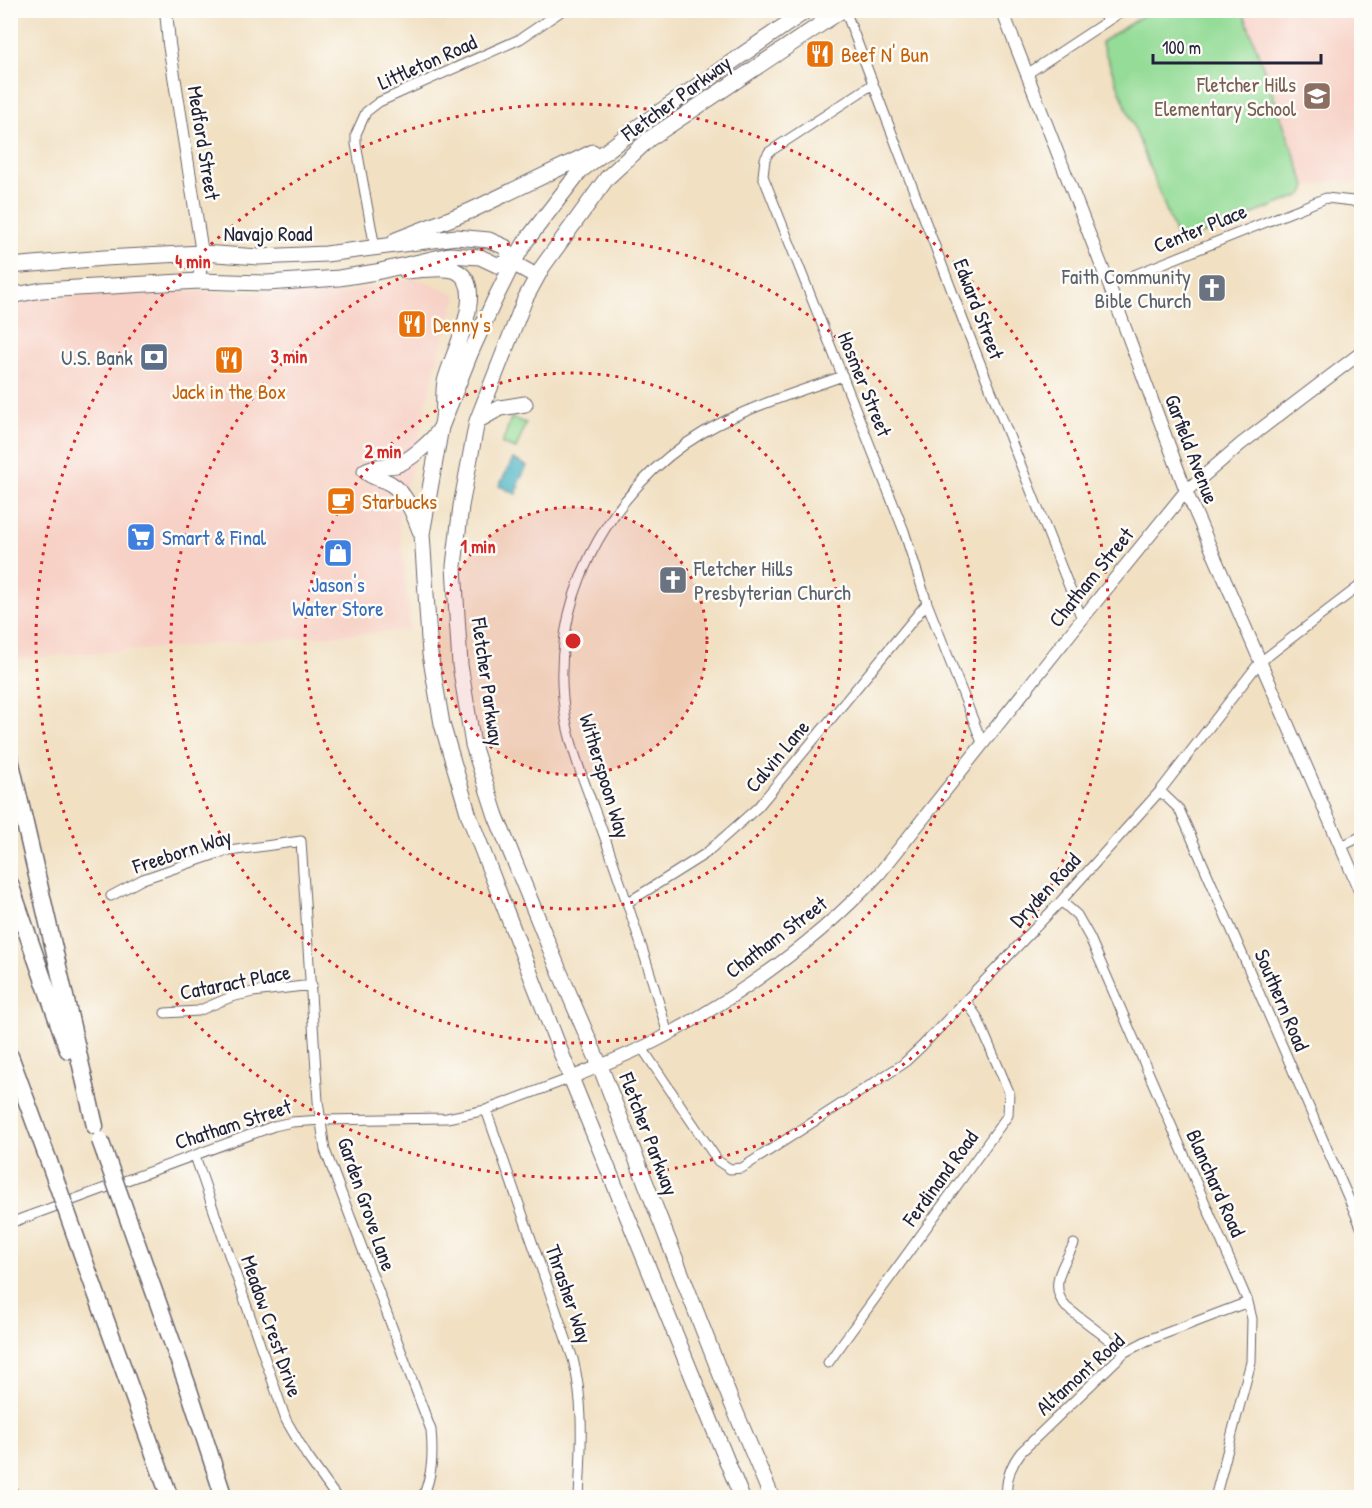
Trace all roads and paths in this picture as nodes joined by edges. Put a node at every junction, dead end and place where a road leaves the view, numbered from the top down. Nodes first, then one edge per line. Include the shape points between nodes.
1 (166, 10) edge
2 (563, 10) edge
3 (807, 10) edge
4 (843, 10) edge
5 (1002, 10) edge
6 (1124, 10) edge
7 (1027, 74) junction
8 (873, 84) junction
9 (638, 127) junction
10 (1362, 207) edge
11 (375, 248) junction
12 (202, 254) junction
13 (513, 263) junction
14 (10, 266) edge
15 (376, 272) junction
16 (536, 276) junction
17 (199, 281) junction
18 (1109, 285) junction
19 (10, 296) edge
20 (1362, 352) edge
21 (843, 376) junction
22 (525, 404) dead end
23 (477, 421) junction
24 (441, 427) junction
25 (1186, 491) junction
26 (422, 534) junction
27 (1362, 584) edge
28 (927, 603) junction
29 (1082, 619) junction
30 (1259, 663) junction
31 (983, 745) junction
32 (10, 759) edge
33 (1160, 791) junction
34 (1362, 836) edge
35 (301, 840) joint
36 (1340, 848) junction
37 (10, 884) edge
38 (111, 896) dead end
39 (1362, 896) edge
40 (1061, 901) junction
41 (627, 903) junction
42 (312, 985) junction
43 (966, 1001) junction
44 (165, 1012) dead end
45 (668, 1035) junction
46 (642, 1048) junction
47 (10, 1056) edge
48 (10, 1066) edge
49 (600, 1066) junction
50 (571, 1078) junction
51 (26, 1099) junction
52 (486, 1110) junction
53 (321, 1120) junction
54 (97, 1133) junction
55 (195, 1155) junction
56 (10, 1222) edge
57 (1362, 1229) edge
58 (1074, 1244) dead end
59 (1248, 1302) junction
60 (1125, 1352) junction
61 (828, 1363) dead end
62 (733, 1476) junction
63 (10, 1484) edge
64 (15, 1497) edge
65 (170, 1497) edge
66 (224, 1497) edge
67 (337, 1497) edge
68 (422, 1497) edge
69 (579, 1497) edge
70 (736, 1497) edge
71 (742, 1497) edge
72 (772, 1497) edge
73 (1007, 1497) edge
74 (1215, 1497) edge

1 - 12 street, Medford Street
2 - 11 street, Littleton Road via 520,39 379,102 366,112 356,144
3 - 9 main road, Fletcher Parkway
4 - 8 street, Edward Street
4 - 16 main road, Fletcher Parkway via 649,139 607,178
5 - 7 street, Garfield Avenue
6 - 7 street
7 - 18 street, Garfield Avenue
8 - 21 street, Hosmer Street via 769,152 763,176
8 - 29 street, Edward Street
9 - 11 main road via 470,211
9 - 13 main road, Fletcher Parkway via 580,171
10 - 18 street, Center Place via 1353,201 1326,198
11 - 12 main road, Navajo Road via 259,257
11 - 13 main road, Navajo Road via 456,237 489,240 505,247
12 - 14 main road, Navajo Road
12 - 17 street, Medford Street
13 - 15 main road, Navajo Road via 497,265 480,257 449,255
13 - 16 main road, Navajo Road
13 - 24 main road, Fletcher Parkway
15 - 17 main road, Navajo Road via 267,283
15 - 24 main road via 447,269 456,271 467,283 465,325 445,381
16 - 23 main road, Fletcher Parkway
17 - 19 main road, Navajo Road via 42,290
18 - 25 street, Garfield Avenue
20 - 25 street, Chatham Street
21 - 28 street, Hosmer Street via 904,531
21 - 41 street, Witherspoon Way via 735,416 670,454 614,514 584,568 564,644 564,701 576,756
22 - 23 main road via 500,408
23 - 49 main road, Fletcher Parkway via 454,566 460,665 473,745 496,816
24 - 26 main road, Fletcher Parkway
24 - 26 main road via 409,459 365,471 399,490
25 - 29 street, Chatham Street
25 - 30 street, Garfield Avenue
26 - 50 main road, Fletcher Parkway via 430,654 442,724 469,816
27 - 30 street, Dryden Road
28 - 31 street, Hosmer Street
28 - 41 street, Calvin Lane via 758,807 705,854
29 - 31 street, Chatham Street
30 - 33 street, Dryden Road
30 - 36 street, Garfield Avenue
31 - 45 street, Chatham Street via 879,874 842,912 782,963
32 - 54 highway
33 - 40 street, Dryden Road
33 - 57 street, Southern Road via 1179,809
34 - 36 street
35 - 38 street, Freeborn Way via 222,852 143,879
35 - 42 street, Garden Grove Lane
36 - 39 street, Garfield Avenue
37 - 54 highway
40 - 43 street, Dryden Road
40 - 59 street, Blanchard Road via 1077,915 1090,938
41 - 45 street, Witherspoon Way
42 - 44 street, Cataract Place via 231,997 198,1011
42 - 53 street, Garden Grove Lane
43 - 46 street, Dryden Road via 903,1064 742,1168 730,1169 718,1161
43 - 61 street, Ferdinand Road via 978,1017 1009,1092 1008,1115
45 - 46 street, Chatham Street
46 - 49 street, Chatham Street
47 - 51 highway
48 - 51 highway
49 - 50 street, Chatham Street
49 - 72 main road, Fletcher Parkway
50 - 52 street, Chatham Street
50 - 62 main road, Fletcher Parkway
51 - 65 highway, bridge
52 - 53 street, Chatham Street via 447,1118
52 - 69 street, Thrasher Way via 579,1382
53 - 55 street, Chatham Street via 274,1126
53 - 68 street, Garden Grove Lane via 325,1150 431,1430 431,1472
54 - 66 highway, bridge
55 - 56 street, Chatham Street
55 - 67 street, Meadow Crest Drive via 286,1420
58 - 60 street via 1058,1277 1060,1298 1066,1307
59 - 60 street, Altamont Road
59 - 74 street, Blanchard Road via 1252,1319 1251,1362
60 - 73 street, Altamont Road via 1021,1452 1008,1476
62 - 70 main road
62 - 71 main road, Fletcher Parkway
63 - 64 street

